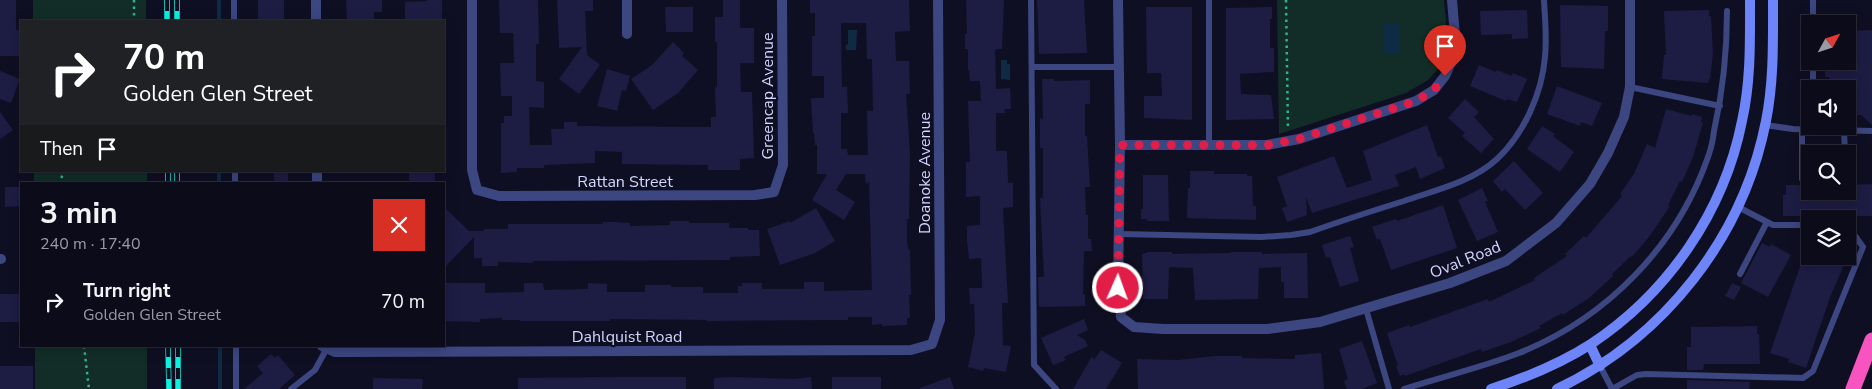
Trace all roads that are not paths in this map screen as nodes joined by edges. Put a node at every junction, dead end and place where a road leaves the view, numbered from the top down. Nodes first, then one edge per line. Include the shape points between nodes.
1 (234, 0) edge
2 (316, 0) edge
3 (472, 0) edge
4 (627, 0) edge
5 (782, 0) edge
6 (938, 0) edge
7 (1032, 0) edge
8 (1118, 0) edge
9 (1209, 0) edge
10 (1452, 0) edge
11 (1544, 0) edge
12 (1630, 0) edge
13 (1750, 0) edge
14 (1772, 0) edge
15 (1813, 0) edge
16 (1727, 11) dead end
17 (1813, 15) edge
18 (234, 20) edge
19 (316, 20) edge
20 (627, 34) dead end
21 (1032, 67) junction
22 (1118, 67) junction
23 (1630, 87) junction
24 (1720, 106) junction
25 (1765, 125) junction
26 (1801, 129) edge
27 (1856, 130) edge
28 (1872, 131) edge
29 (1120, 145) junction
30 (1209, 145) junction
31 (774, 192) joint
32 (1738, 207) junction
33 (1767, 222) junction
34 (1801, 225) edge
35 (1120, 234) junction
36 (1856, 237) edge
37 (1856, 265) edge
38 (1856, 265) edge
39 (1740, 274) dead end
40 (1366, 309) junction
41 (1872, 340) edge
42 (932, 344) joint
43 (1590, 344) junction
44 (236, 347) edge
45 (325, 347) edge
46 (1600, 366) junction
47 (236, 389) edge
48 (291, 389) edge
49 (1056, 389) edge
50 (1389, 389) edge
51 (1404, 389) edge
52 (1491, 389) edge
53 (1557, 389) edge
54 (1853, 389) edge

1 - 18 lane
2 - 19 street
3 - 31 street, Rattan Street via 472,170 477,190 499,196 755,195
4 - 20 street
5 - 31 street, Greencap Avenue via 783,165
6 - 42 street, Doanoke Avenue via 940,320
7 - 21 lane
8 - 22 street
9 - 30 lane
10 - 30 street via 1453,58 1434,90 1416,101 1288,141 1267,145
11 - 35 lane via 1545,58 1529,116 1497,158 1472,176 1318,229 1291,235
12 - 23 street, Oval Road
13 - 43 main road via 1749,75 1743,119 1732,162 1716,202 1695,239 1657,288 1628,316
14 - 25 main road via 1772,67
15 - 17 lane
16 - 24 lane via 1727,52
21 - 22 lane
21 - 49 lane via 1034,365
22 - 29 street
23 - 24 lane
23 - 40 street, Oval Road via 1624,117 1608,153 1590,184 1556,224 1506,261 1450,283
24 - 51 lane via 1709,156 1690,199 1664,242 1634,277 1599,307 1552,337 1519,353
25 - 26 lane
25 - 32 main road via 1758,158
27 - 28 lane
29 - 30 street
29 - 35 street
32 - 33 lane
32 - 46 main road via 1710,257 1677,300 1646,330
33 - 34 lane
33 - 39 lane
35 - 40 street, Oval Road via 1118,288 1121,318 1134,327 1267,328 1320,322
36 - 38 lane via 1863,247
37 - 46 lane via 1814,371 1803,378 1646,374 1637,375 1612,389
40 - 50 lane
41 - 54 highway
42 - 45 street, Dahlquist Road via 911,350 336,352
43 - 46 main road
43 - 52 main road via 1539,371
44 - 47 lane
45 - 48 lane via 315,370
46 - 53 main road

